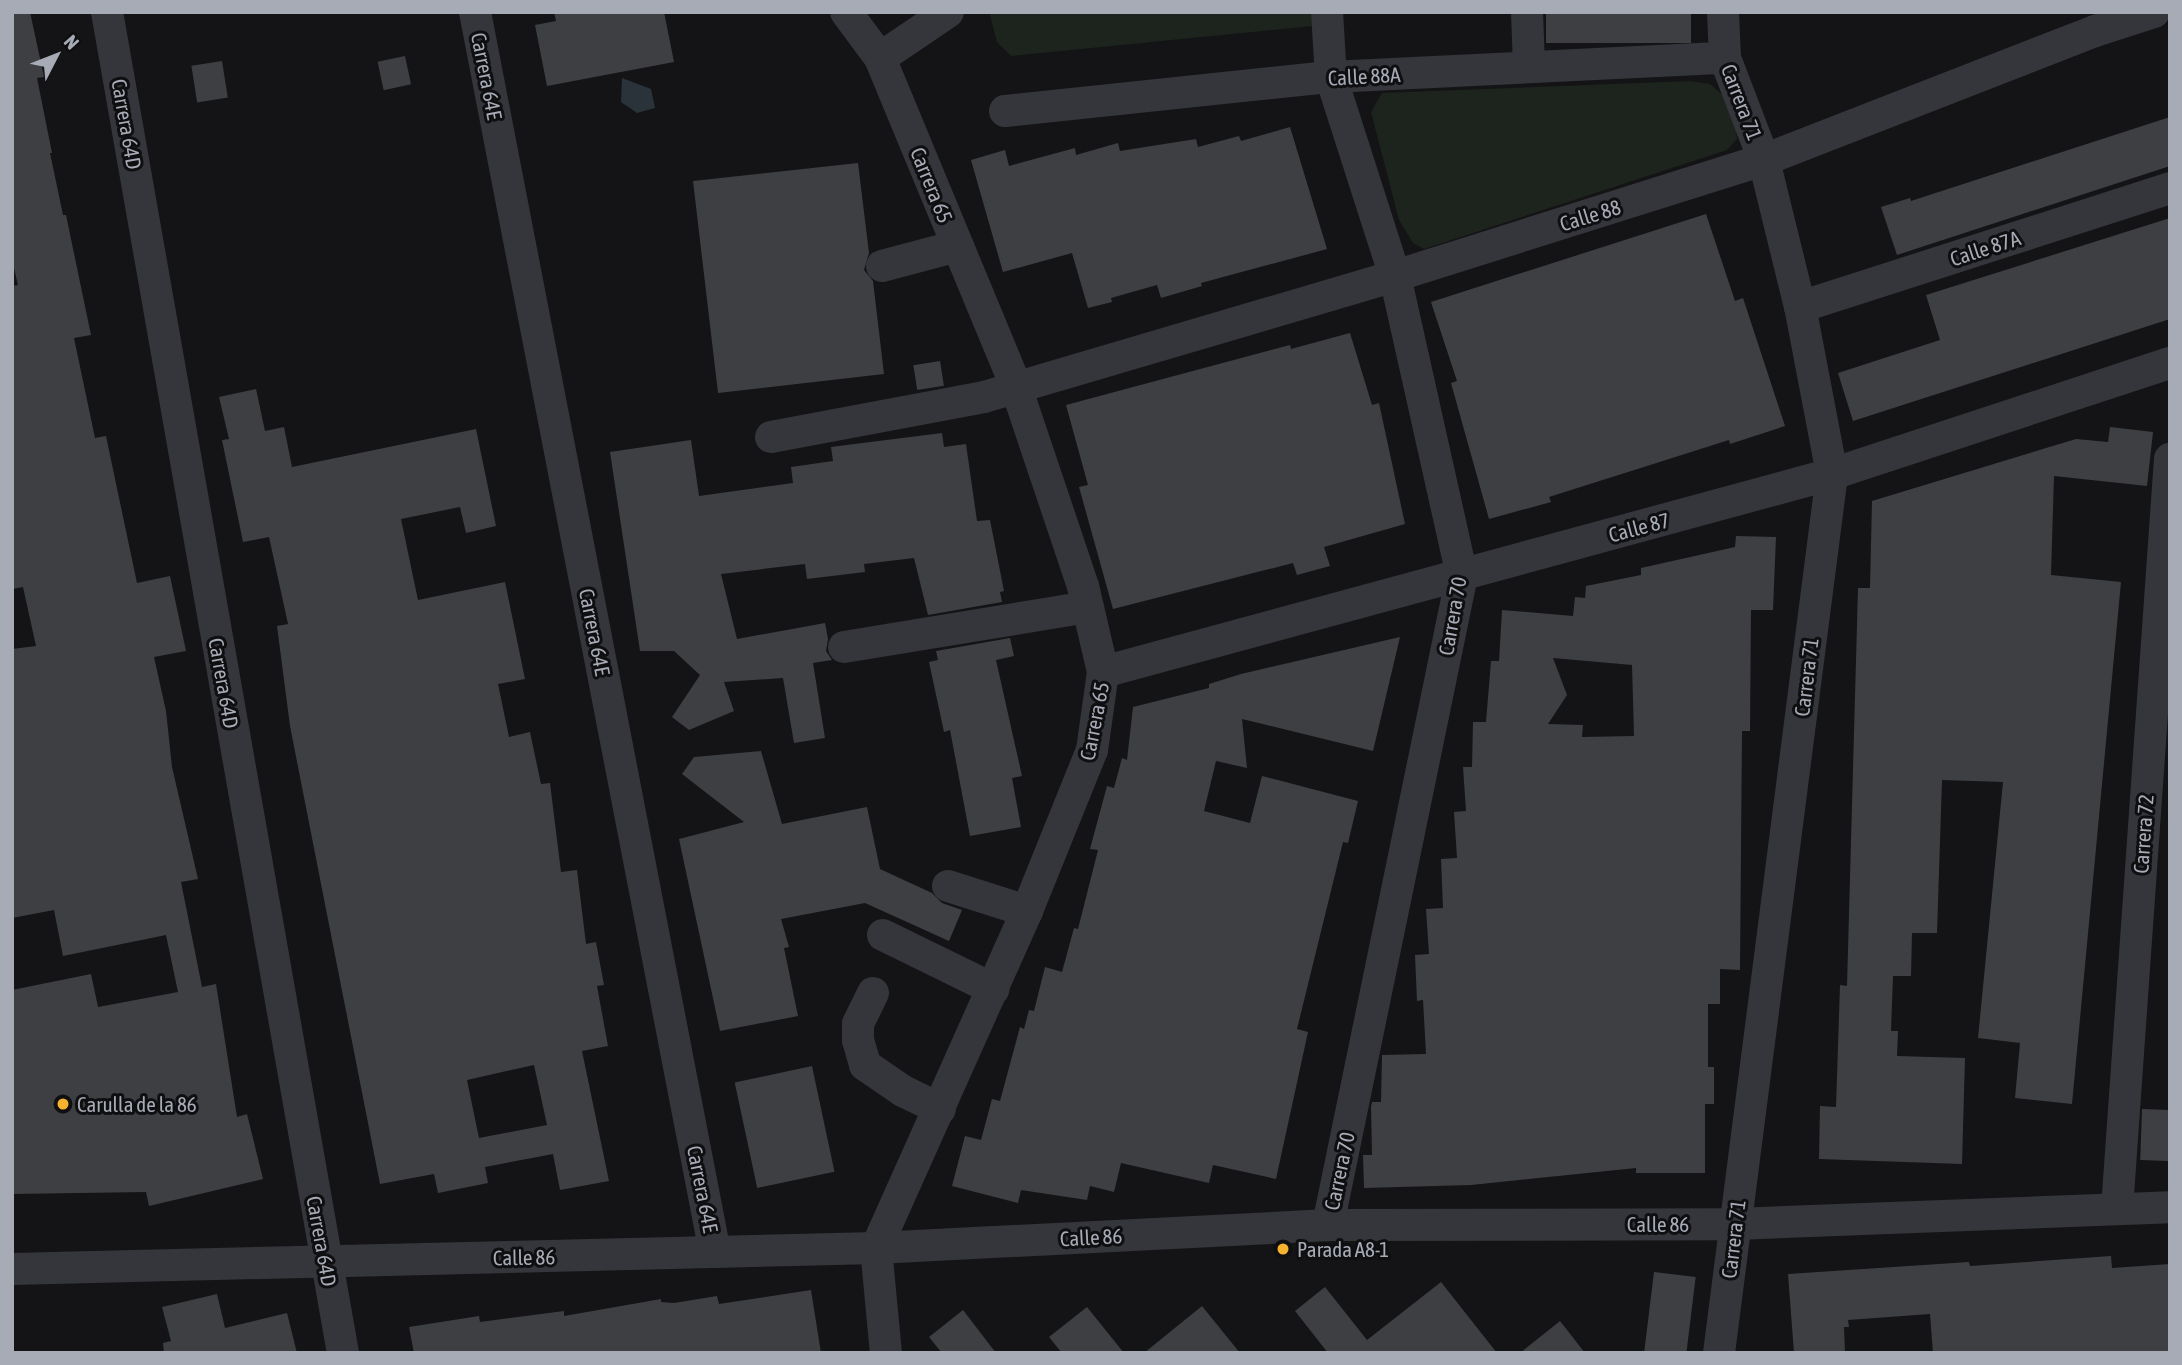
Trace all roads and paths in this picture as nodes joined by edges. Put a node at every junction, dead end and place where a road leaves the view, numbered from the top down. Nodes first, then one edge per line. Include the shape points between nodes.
1 (107, 12) edge
2 (475, 12) edge
3 (846, 12) edge
4 (948, 12) edge
5 (1327, 12) edge
6 (1527, 12) edge
7 (1723, 12) edge
8 (2154, 12) edge
9 (2097, 22) edge
10 (880, 58) junction
11 (1725, 58) junction
12 (1529, 67) junction
13 (1331, 77) junction
14 (1005, 111) dead end
15 (1764, 160) junction
16 (2170, 188) edge
17 (957, 246) junction
18 (882, 266) dead end
19 (1395, 276) junction
20 (1800, 307) junction
21 (2170, 363) edge
22 (1016, 387) junction
23 (771, 437) dead end
24 (2170, 459) edge
25 (1832, 474) junction
26 (1462, 575) junction
27 (1088, 607) junction
28 (844, 648) dead end
29 (1103, 672) junction
30 (948, 886) dead end
31 (1027, 911) junction
32 (883, 935) dead end
33 (993, 989) junction
34 (873, 993) dead end
35 (940, 1109) junction
36 (2170, 1207) edge
37 (2117, 1209) junction
38 (1735, 1224) junction
39 (1328, 1225) junction
40 (876, 1248) junction
41 (715, 1252) junction
42 (325, 1262) junction
43 (12, 1269) edge
44 (343, 1353) edge
45 (886, 1353) edge
46 (1719, 1353) edge

1 - 42 street, Carrera 64D
2 - 41 street, Carrera 64E
3 - 10 street, Carrera 65
4 - 10 street
5 - 13 street, Carrera 70
6 - 12 street
7 - 11 street, Carrera 71
8 - 9 street, Calle 88
9 - 15 street, Calle 88
10 - 17 street, Carrera 65
11 - 12 street, Calle 88A
11 - 15 street, Carrera 71
12 - 13 street, Calle 88A
13 - 14 street, Calle 88A
13 - 19 street, Carrera 70
15 - 19 street, Calle 88
15 - 20 street, Carrera 71
16 - 20 street, Calle 87A
17 - 18 street
17 - 22 street, Carrera 65
19 - 22 street, Calle 88
19 - 26 street, Carrera 70
20 - 25 street, Carrera 71
21 - 25 street, Calle 87
22 - 23 street, Calle 88
22 - 27 street, Carrera 65
24 - 37 street, Carrera 72
25 - 26 street, Calle 87
25 - 38 street, Carrera 71
26 - 29 street, Calle 87
26 - 39 street, Carrera 70
27 - 28 street
27 - 29 street, Carrera 65
29 - 31 street, Carrera 65 via 1093,750
30 - 31 street
31 - 33 street, Carrera 65
32 - 33 street
33 - 35 street, Carrera 65
34 - 35 street via 858,1024 865,1065
35 - 40 street, Carrera 65
36 - 37 street, Calle 86
37 - 38 street, Calle 86
38 - 39 street, Calle 86
38 - 46 street, Carrera 71
39 - 40 street, Calle 86
40 - 41 street, Calle 86
40 - 45 street
41 - 42 street, Calle 86
42 - 43 street, Calle 86
42 - 44 street, Carrera 64D

